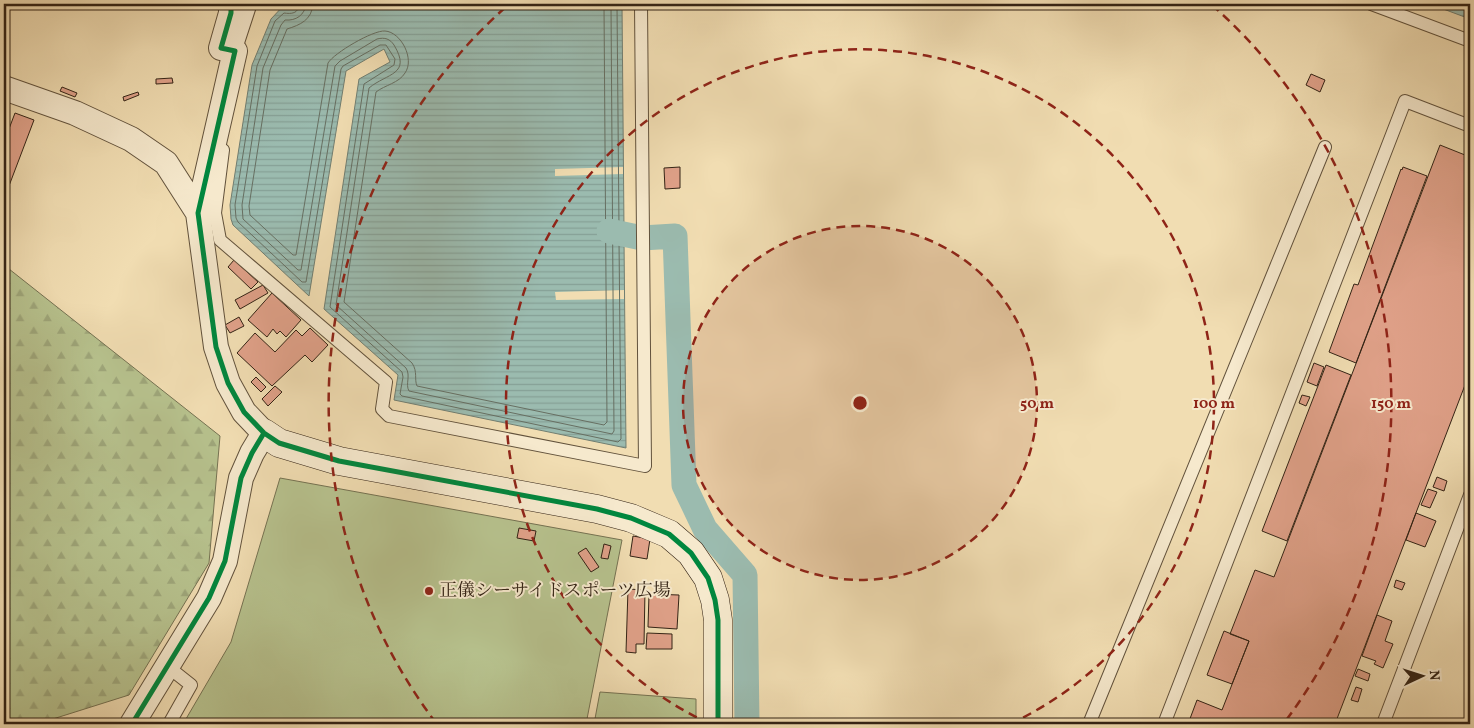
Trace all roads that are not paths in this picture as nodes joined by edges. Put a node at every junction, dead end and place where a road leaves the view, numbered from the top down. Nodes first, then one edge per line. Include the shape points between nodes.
1 (231, 4) edge
2 (252, 4) edge
3 (641, 4) edge
4 (1371, 4) edge
5 (1470, 41) edge
6 (235, 51) junction
7 (4, 88) edge
8 (1470, 126) edge
9 (1325, 146) dead end
10 (198, 213) junction
11 (264, 433) junction
12 (1470, 495) edge
13 (167, 666) junction
14 (132, 724) edge
15 (169, 724) edge
16 (718, 724) edge
17 (1090, 724) edge
18 (1164, 724) edge
19 (1383, 724) edge

1 - 6 street via 221,48
2 - 6 lane
3 - 6 lane via 646,466 389,416 382,409 386,382 220,240 215,213
4 - 5 lane
6 - 10 street
7 - 10 street via 75,113 131,139 166,164
8 - 18 lane via 1406,101
9 - 17 lane
10 - 11 street via 216,347 228,383 244,412
11 - 13 street via 241,478 225,561 209,598
11 - 16 street via 279,443 339,461 597,509 631,518 669,534 690,553 708,578 715,600 718,620
12 - 19 lane
13 - 14 street
13 - 15 lane via 191,685

